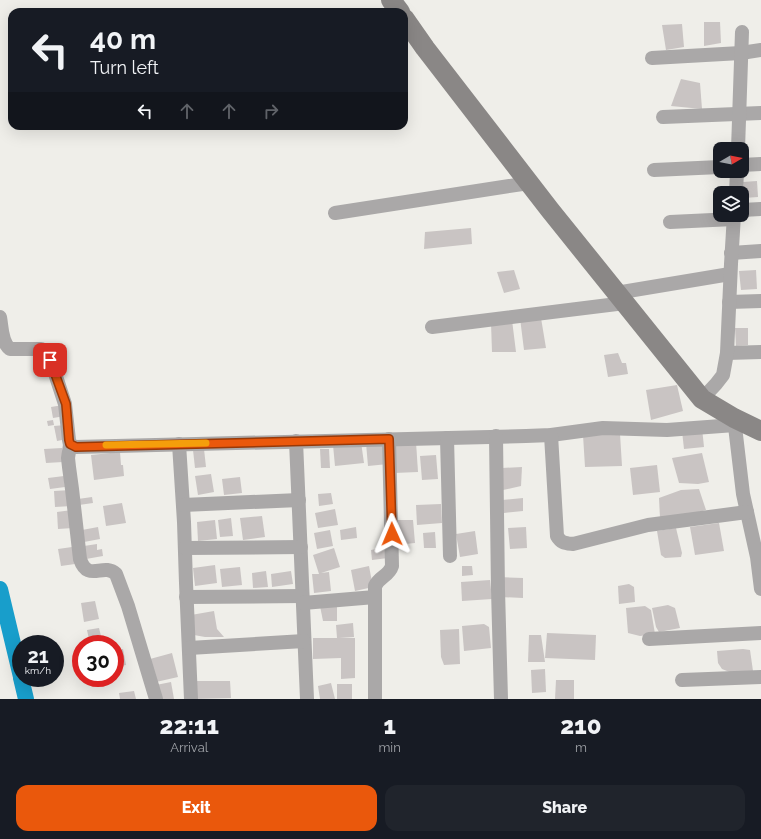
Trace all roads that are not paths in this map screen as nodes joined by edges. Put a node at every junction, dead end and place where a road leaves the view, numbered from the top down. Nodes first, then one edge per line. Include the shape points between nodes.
1 (408, 24) edge
2 (742, 32) dead end
3 (761, 50) edge
4 (741, 53) junction
5 (652, 58) dead end
6 (761, 113) edge
7 (740, 114) junction
8 (663, 117) dead end
9 (738, 142) edge
10 (761, 164) edge
11 (749, 165) edge
12 (713, 167) edge
13 (654, 170) dead end
14 (529, 184) junction
15 (761, 209) edge
16 (749, 212) edge
17 (335, 213) dead end
18 (713, 217) edge
19 (670, 222) dead end
20 (736, 222) edge
21 (761, 251) edge
22 (731, 252) junction
23 (730, 274) junction
24 (621, 298) junction
25 (761, 301) edge
26 (729, 302) junction
27 (0, 317) edge
28 (432, 327) dead end
29 (761, 352) edge
30 (727, 353) junction
31 (702, 399) junction
32 (735, 422) junction
33 (761, 431) edge
34 (550, 435) junction
35 (496, 436) junction
36 (447, 438) junction
37 (389, 439) junction
38 (296, 441) junction
39 (70, 444) junction
40 (179, 444) junction
41 (299, 500) junction
42 (183, 505) junction
43 (747, 512) junction
44 (300, 547) junction
45 (185, 548) junction
46 (450, 556) dead end
47 (761, 589) edge
48 (186, 597) junction
49 (375, 597) junction
50 (303, 599) junction
51 (761, 633) edge
52 (649, 638) dead end
53 (304, 641) junction
54 (189, 648) junction
55 (761, 677) edge
56 (682, 680) dead end
57 (156, 699) edge
58 (191, 699) edge
59 (307, 699) edge
60 (375, 699) edge
61 (501, 699) edge

1 - 14 street
2 - 4 street
3 - 4 street
4 - 5 street
4 - 7 street
6 - 7 street
7 - 8 street
7 - 9 street
10 - 11 street
12 - 13 street
14 - 17 street
14 - 24 street
15 - 16 street
18 - 19 street
20 - 22 street
21 - 22 street
22 - 23 street
23 - 24 street
23 - 26 street
24 - 28 street
24 - 31 street
25 - 26 street
26 - 30 street
27 - 39 street via 6,345 10,348 46,350 49,355 66,404
29 - 30 street
30 - 31 street via 723,375
31 - 32 street
32 - 33 street
32 - 34 street via 667,430 603,428
32 - 43 street
34 - 35 street
34 - 43 street via 557,536 565,543 573,544 648,525
35 - 36 street
35 - 61 street
36 - 37 street
36 - 46 street
37 - 38 street
37 - 49 street via 392,566 391,571 378,580
38 - 40 street
38 - 41 street
39 - 40 street via 76,447
39 - 57 street via 68,467 80,559 86,570 109,570 116,574
40 - 42 street
41 - 42 street
41 - 44 street
42 - 45 street
43 - 47 street
44 - 45 street
44 - 50 street
45 - 48 street
48 - 50 street
48 - 54 street
49 - 50 street
49 - 60 street
50 - 53 street
51 - 52 street
53 - 54 street
53 - 59 street
54 - 58 street
55 - 56 street

